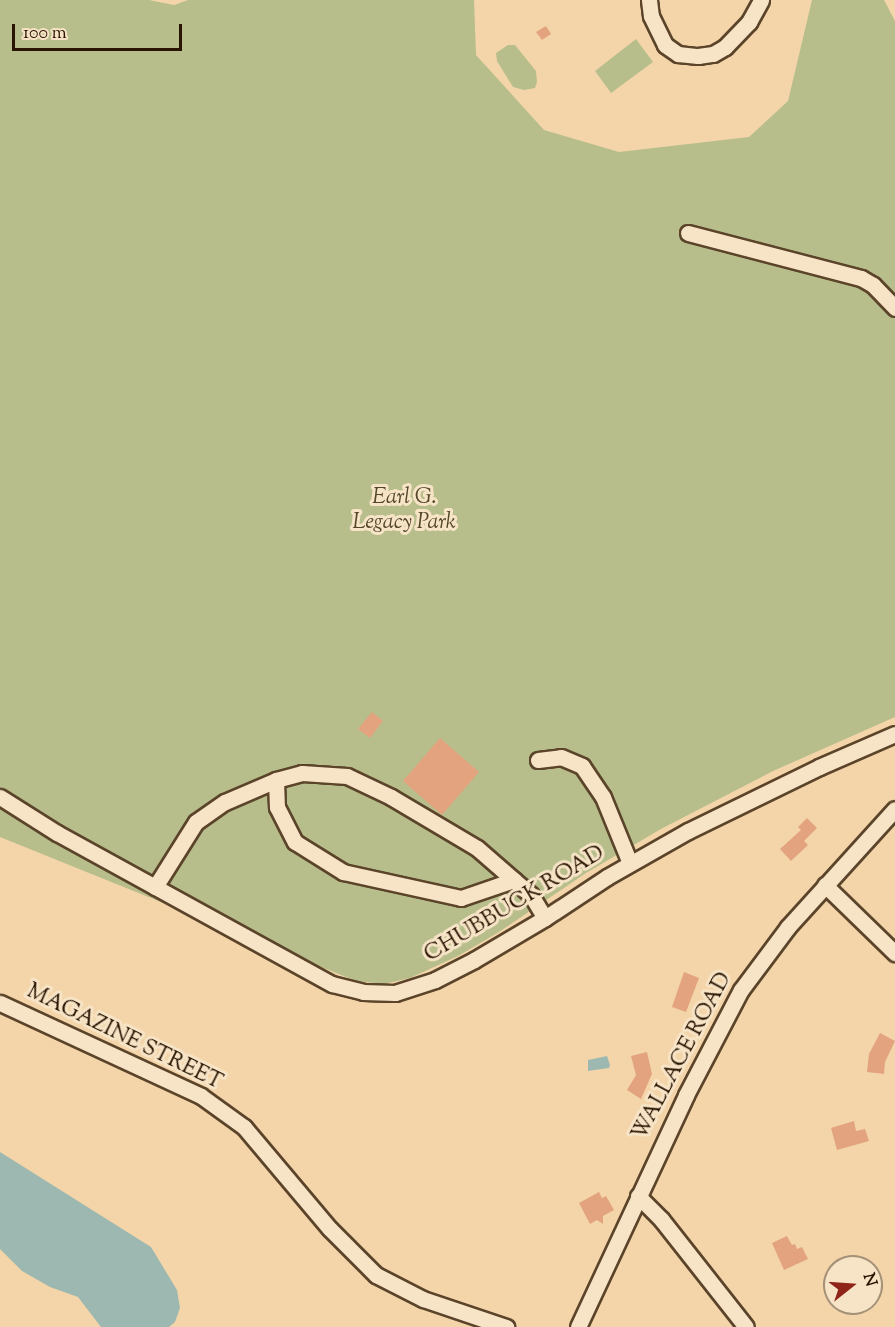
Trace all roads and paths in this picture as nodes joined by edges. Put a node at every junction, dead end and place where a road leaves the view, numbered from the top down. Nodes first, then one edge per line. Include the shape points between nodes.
1 (649, 0) edge
2 (761, 0) edge
3 (688, 233) dead end
4 (895, 308) edge
5 (895, 734) edge
6 (538, 760) dead end
7 (276, 780) junction
8 (0, 797) edge
9 (895, 809) edge
10 (630, 863) junction
11 (514, 880) junction
12 (825, 885) junction
13 (155, 887) junction
14 (545, 918) junction
15 (895, 952) edge
16 (0, 1003) edge
17 (638, 1196) junction
18 (506, 1327) edge
19 (578, 1327) edge
20 (746, 1327) edge

1 - 2 street via 651,15 665,45 678,54 698,56 713,54 725,46 749,22
3 - 4 street via 861,278
5 - 10 street, CHUBBUCK ROAD via 759,795
6 - 10 street via 561,757 582,766 603,797
7 - 11 street via 302,773 347,776 477,848
7 - 11 street via 277,807 295,842 343,872 461,898
7 - 13 street via 225,802 196,822
8 - 13 street, CHUBBUCK ROAD
9 - 12 street, WALLACE ROAD
10 - 14 street, CHUBBUCK ROAD
11 - 14 street via 531,895
12 - 15 street
12 - 17 street, WALLACE ROAD via 741,990
13 - 14 street, CHUBBUCK ROAD via 332,984 363,992 395,993 435,980
16 - 18 street, MAGAZINE STREET via 201,1096 244,1127 330,1229 376,1275 423,1299
17 - 19 street, WALLACE ROAD
17 - 20 street

